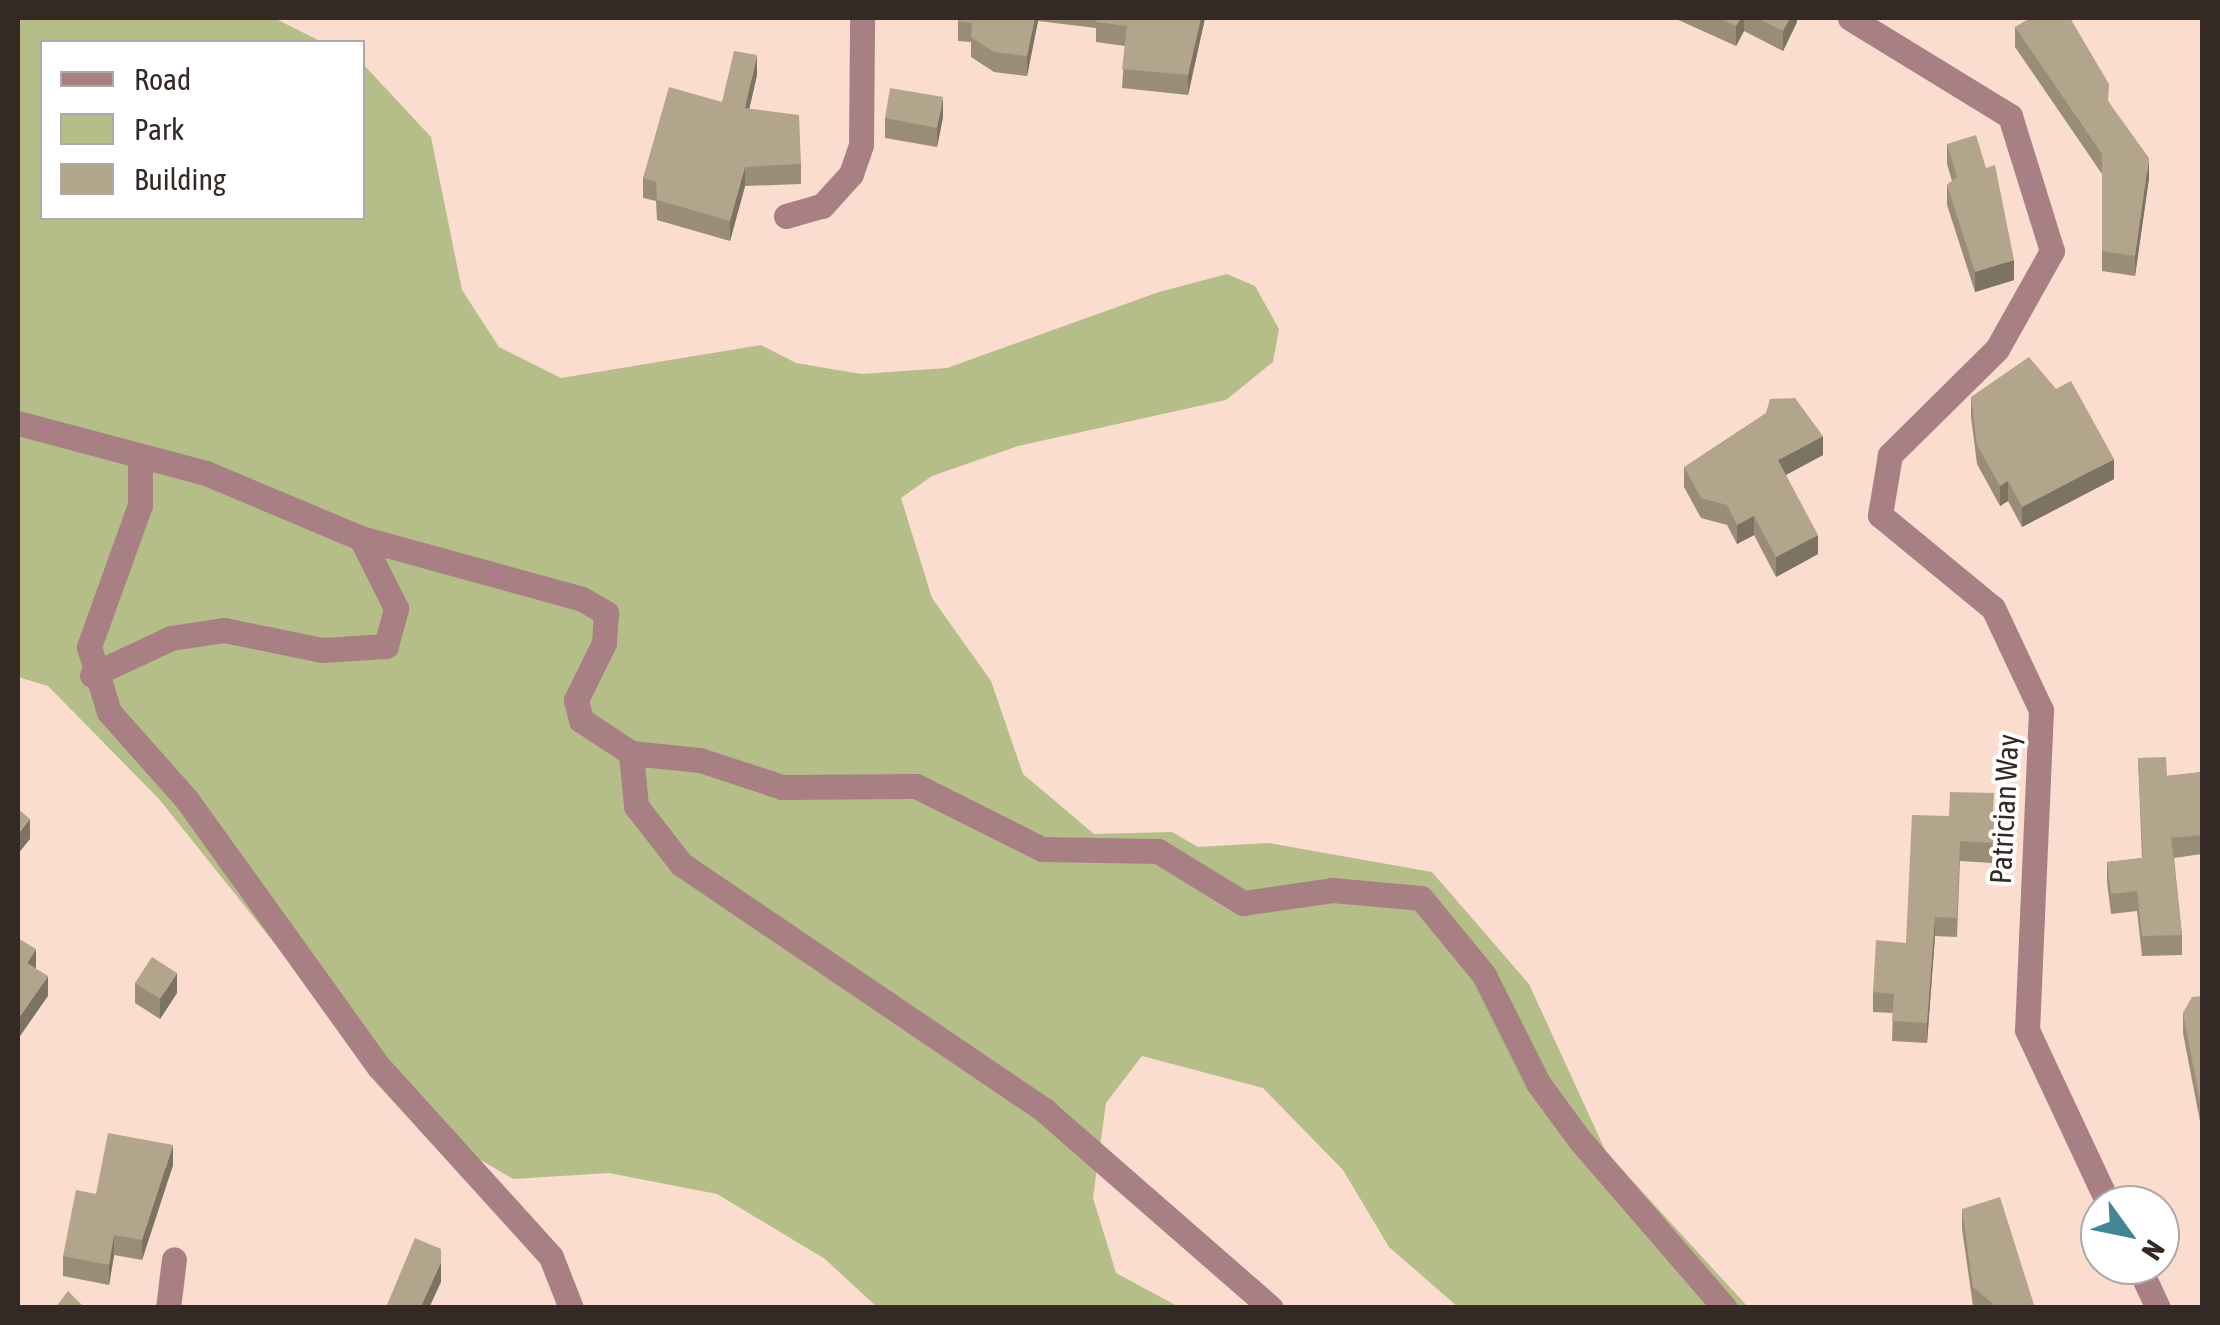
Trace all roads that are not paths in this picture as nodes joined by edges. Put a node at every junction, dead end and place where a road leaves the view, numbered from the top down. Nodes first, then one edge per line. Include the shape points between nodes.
1 (862, 18) edge
2 (1850, 18) edge
3 (786, 216) dead end
4 (18, 423) edge
5 (140, 456) junction
6 (361, 538) junction
7 (92, 675) junction
8 (630, 753) junction
9 (2099, 1185) edge
10 (174, 1258) dead end
11 (2147, 1285) edge
12 (168, 1308) edge
13 (571, 1308) edge
14 (1271, 1308) edge
15 (1725, 1308) edge
16 (2158, 1308) edge

1 - 3 street via 862,145 851,174 822,206
2 - 9 street, Patrician Way via 2010,116 2052,250 1997,350 1890,455 1880,515 1993,608 2041,710 2027,1030
4 - 5 street
5 - 6 street via 256,491
5 - 7 street via 140,505 89,647
6 - 7 street via 396,608 386,646 322,650 224,630 171,638
6 - 8 street via 460,560 606,614 604,643 576,700 581,720
7 - 13 street via 109,712 232,860 314,986 551,1258
8 - 14 street via 636,806 681,864 1044,1110
8 - 15 street via 700,760 782,788 916,786 1042,849 1158,851 1243,902 1332,890 1422,898 1484,974 1538,1083 1579,1139
10 - 12 street
11 - 16 street

